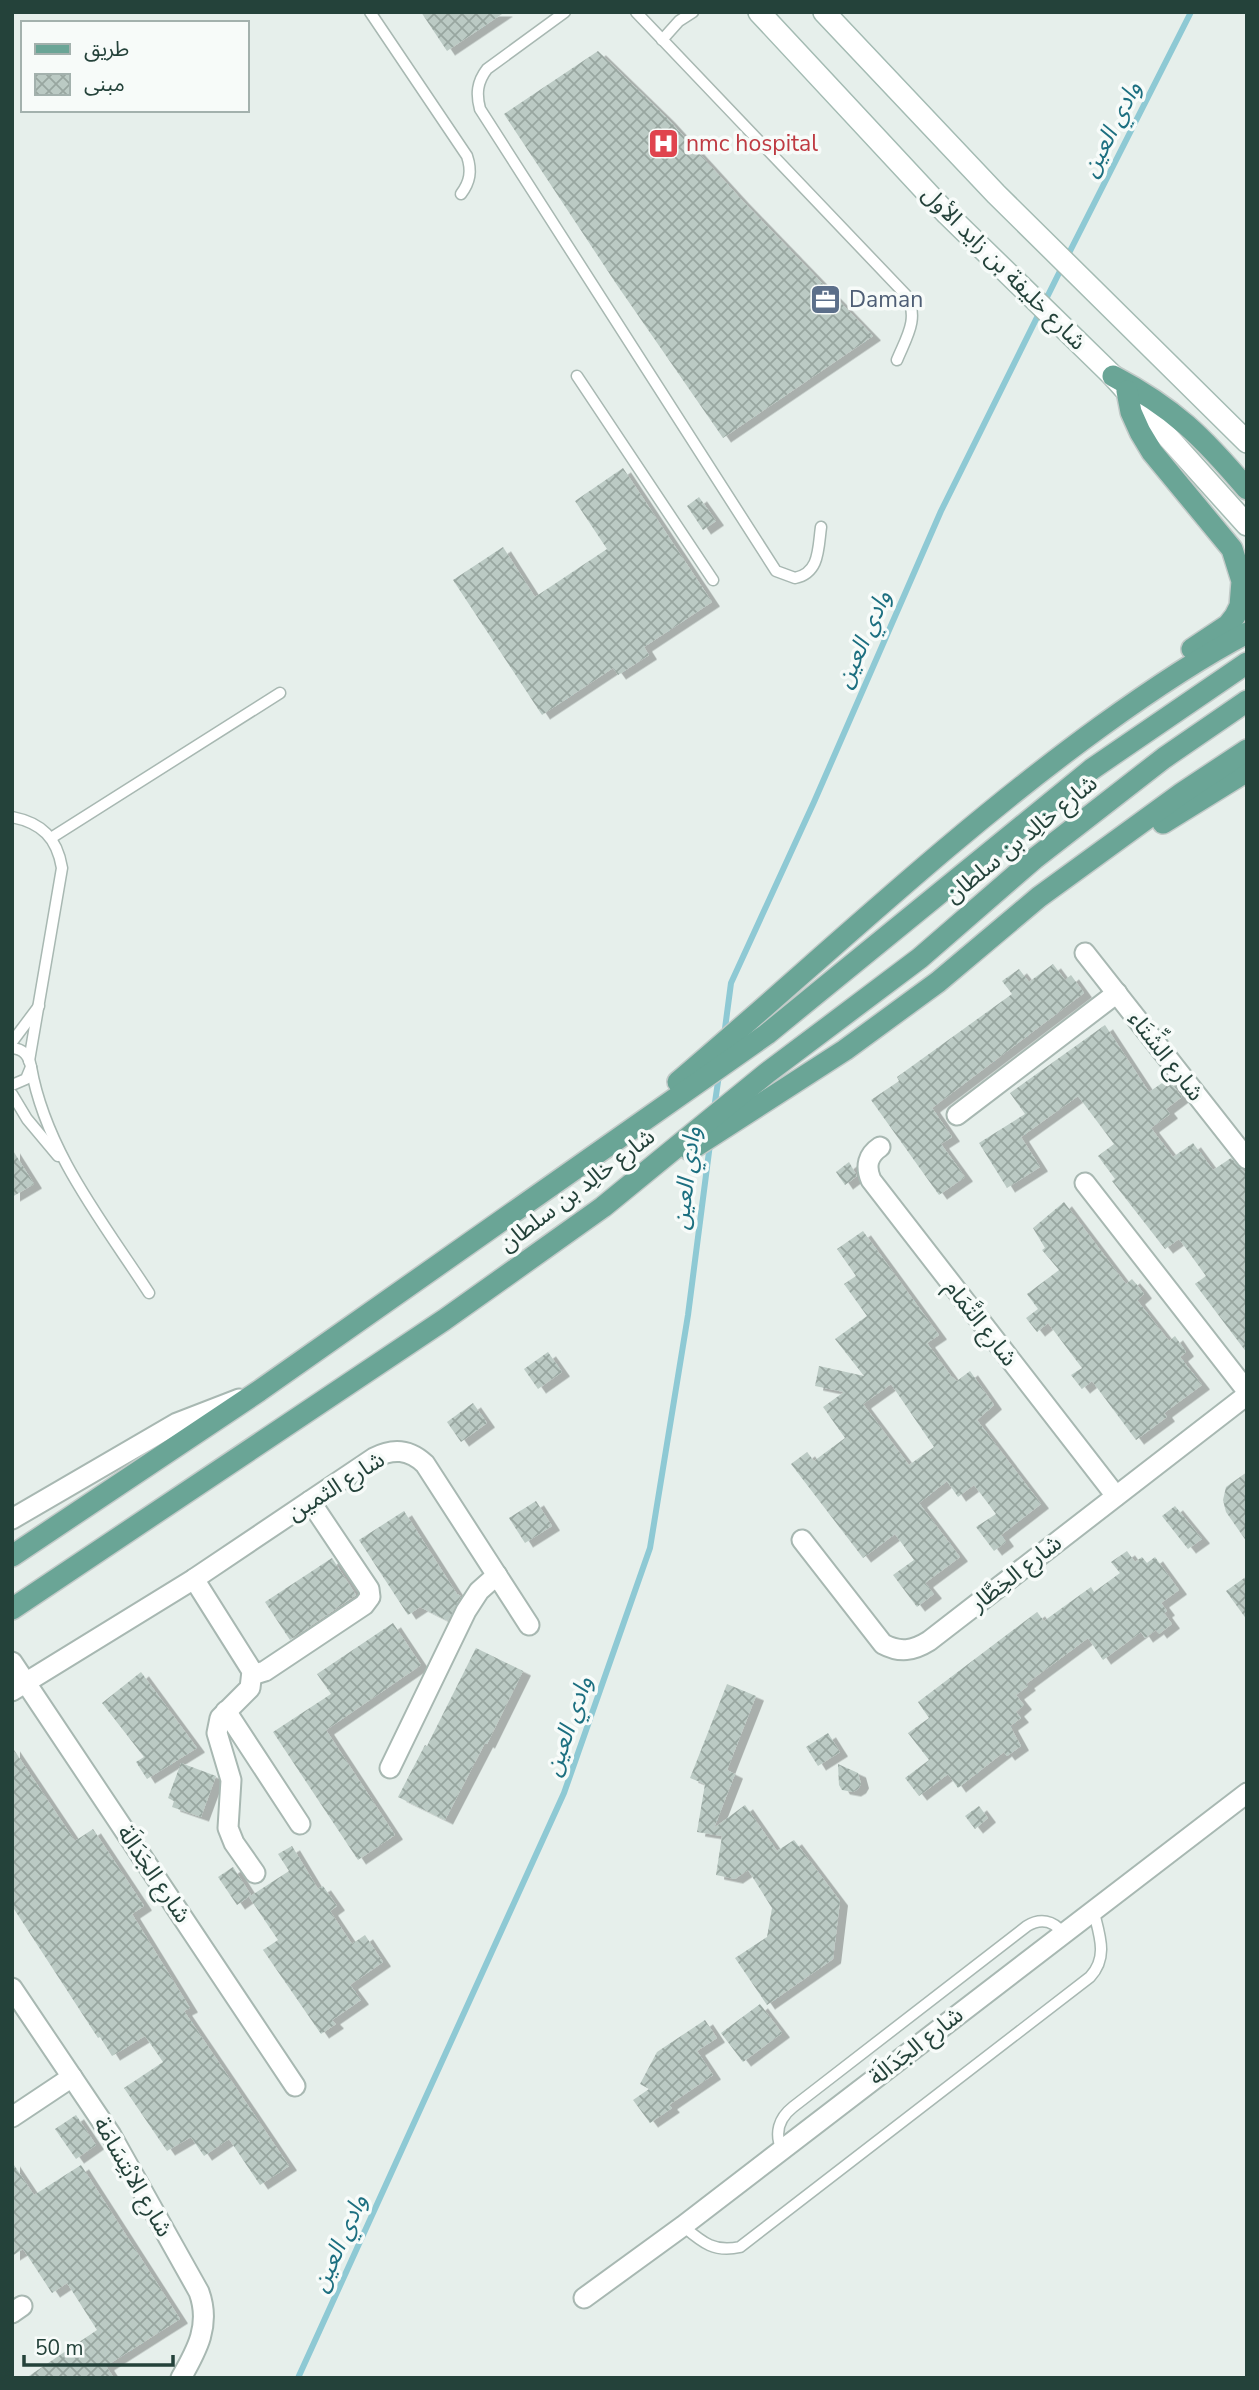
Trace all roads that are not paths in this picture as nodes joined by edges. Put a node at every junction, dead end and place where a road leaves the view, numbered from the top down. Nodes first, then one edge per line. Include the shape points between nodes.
1 (370, 12) edge
2 (565, 12) edge
3 (636, 12) edge
4 (693, 12) edge
5 (759, 12) edge
6 (824, 12) edge
7 (662, 40) junction
8 (461, 194) dead end
9 (897, 360) dead end
10 (578, 376) dead end
11 (1120, 384) junction
12 (1247, 442) edge
13 (1247, 489) edge
14 (1247, 525) edge
15 (821, 527) dead end
16 (713, 580) dead end
17 (1247, 633) edge
18 (1247, 663) edge
19 (280, 693) dead end
20 (1247, 701) edge
21 (1247, 750) edge
22 (1042, 769) junction
23 (1247, 771) edge
24 (12, 817) edge
25 (51, 838) junction
26 (1078, 869) junction
27 (1086, 953) dead end
28 (1117, 993) junction
29 (39, 1006) junction
30 (12, 1042) edge
31 (12, 1048) edge
32 (30, 1064) junction
33 (12, 1085) edge
34 (12, 1094) edge
35 (957, 1115) dead end
36 (880, 1147) dead end
37 (1247, 1159) edge
38 (65, 1164) junction
39 (577, 1167) junction
40 (1086, 1183) dead end
41 (603, 1207) junction
42 (149, 1293) dead end
43 (259, 1391) junction
44 (1247, 1393) edge
45 (1116, 1496) junction
46 (310, 1501) junction
47 (12, 1518) edge
48 (802, 1540) dead end
49 (12, 1556) edge
50 (497, 1575) junction
51 (194, 1579) junction
52 (12, 1609) edge
53 (529, 1625) dead end
54 (12, 1662) edge
55 (252, 1675) junction
56 (19, 1687) edge
57 (226, 1711) junction
58 (390, 1768) dead end
59 (1245, 1798) edge
60 (300, 1824) dead end
61 (255, 1873) dead end
62 (1093, 1909) junction
63 (1063, 1933) junction
64 (12, 1988) edge
65 (72, 2077) junction
66 (295, 2086) dead end
67 (12, 2117) edge
68 (782, 2150) junction
69 (683, 2226) junction
70 (584, 2298) dead end
71 (181, 2378) edge

1 - 8 lane via 467,156 470,176
2 - 15 lane via 486,69 477,90 480,109 776,571 795,578 807,574 817,557
3 - 7 lane
4 - 7 lane
5 - 11 main road, شارع خليفة بن زايد الأول via 947,214
6 - 12 main road, شارع خليفة بن زايد الأول via 996,194
7 - 9 lane via 906,295 913,321
10 - 16 lane
11 - 13 main road via 1149,395 1182,419
11 - 14 main road, شارع خليفة بن زايد الأول
11 - 22 main road via 1152,452 1232,549 1242,581 1240,606 1228,625 1096,715
17 - 22 main road via 1158,685
18 - 39 main road, شارع خالِد بن سلطان via 1092,769 767,1034
19 - 25 lane
20 - 41 main road, شارع خالِد بن سلطان via 1044,851 920,958 767,1073
21 - 26 main road
22 - 39 main road
23 - 26 main road via 1136,840
24 - 25 lane via 29,820
25 - 29 lane via 60,858 61,879
26 - 41 main road via 845,1050
27 - 28 street, شارع الشِّتَاء
28 - 35 street
28 - 37 street, شارع الشِّتَاء
29 - 30 lane
29 - 32 lane
31 - 32 lane via 22,1051
32 - 33 lane via 26,1079
32 - 38 lane via 44,1117
34 - 38 lane via 38,1135
36 - 45 street, شارع التَّمَام via 868,1163 871,1180
38 - 42 lane
39 - 43 main road, شارع خالِد بن سلطان
40 - 44 street, شارع الخِطَّار
41 - 52 main road, شارع خالِد بن سلطان via 444,1320
43 - 47 street via 177,1423
43 - 49 main road, شارع خالِد بن سلطان
44 - 45 street, شارع الخِطَّار
45 - 48 street, شارع الخِطَّار via 929,1641 911,1650 883,1644
46 - 50 street, شارع الثمين via 384,1453 406,1452 425,1464
46 - 51 street, شارع الثمين
46 - 55 street via 370,1597 265,1671
50 - 53 street, شارع الثمين
50 - 58 street via 466,1611
51 - 55 street
51 - 56 street, شارع الثمين
54 - 56 street, شارع الجَدَالَة
55 - 57 street via 247,1693
56 - 66 street, شارع الجَدَالَة
57 - 60 street
57 - 61 street via 217,1733 231,1780 228,1828
59 - 62 street, شارع الجَدَالَة
62 - 63 street, شارع الجَدَالَة
62 - 69 lane via 1102,1956 1090,1978 740,2247 712,2248
63 - 68 street, شارع الجَدَالَة
63 - 68 lane via 1052,1923 1033,1923 899,2025 787,2112 777,2133
64 - 65 street, شارع الابْتِسَامَة
65 - 67 street
65 - 71 street, شارع الابْتِسَامَة via 136,2178 202,2301 203,2333
68 - 69 street, شارع الجَدَالَة
69 - 70 street, شارع الجَدَالَة

